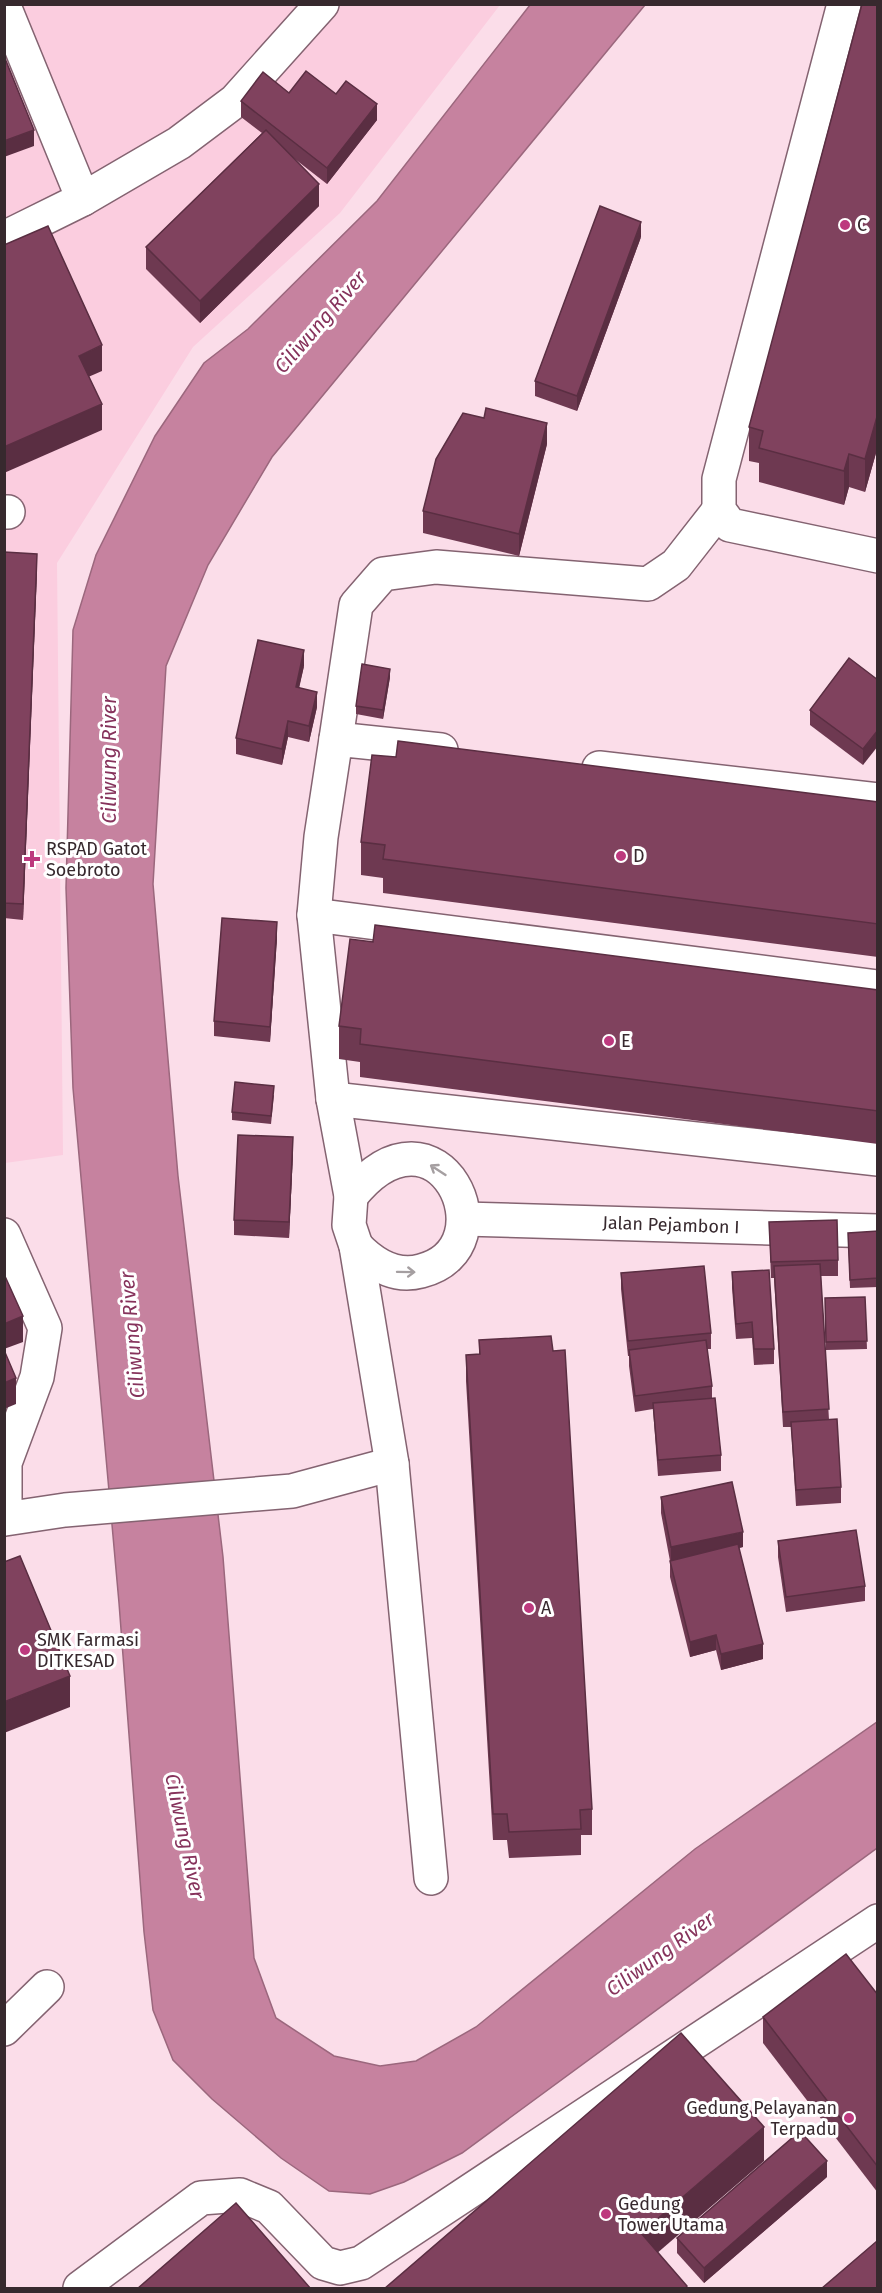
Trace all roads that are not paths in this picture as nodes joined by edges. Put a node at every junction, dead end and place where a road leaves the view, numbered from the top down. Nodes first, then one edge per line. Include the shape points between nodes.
1 (322, 4) edge
2 (844, 4) edge
3 (4, 6) edge
4 (83, 199) junction
5 (4, 238) edge
6 (718, 510) junction
7 (876, 552) edge
8 (336, 739) junction
9 (466, 753) edge
10 (572, 765) edge
11 (878, 800) edge
12 (314, 915) junction
13 (878, 987) edge
14 (333, 1098) junction
15 (878, 1159) edge
16 (351, 1196) junction
17 (464, 1219) junction
18 (878, 1231) edge
19 (4, 1235) edge
20 (356, 1246) junction
21 (392, 1464) junction
22 (431, 1878) dead end
23 (878, 1921) edge
24 (47, 1987) dead end
25 (4, 2028) edge
26 (80, 2289) edge

1 - 4 street via 235,101 179,143
2 - 6 street via 719,479
3 - 4 street
4 - 5 street
6 - 7 street via 730,525
6 - 8 street via 676,565 648,584 436,567 383,574 356,604
8 - 9 street
8 - 12 street
10 - 11 street
12 - 13 street
12 - 14 street
14 - 15 street
14 - 16 street
17 -> 16 street via 460,1195 451,1178 436,1166 417,1160 398,1160 380,1166
16 - 20 street via 349,1225
17 - 18 street, Jalan Pejambon I
20 -> 17 street via 372,1263 394,1272 419,1272 449,1256
19 - 21 street via 45,1328 37,1377 4,1463 4,1519 65,1510 292,1491
20 - 21 street
21 - 22 street
23 - 26 street via 361,2263 339,2268 323,2263 269,2207 240,2194 201,2198
24 - 25 street

